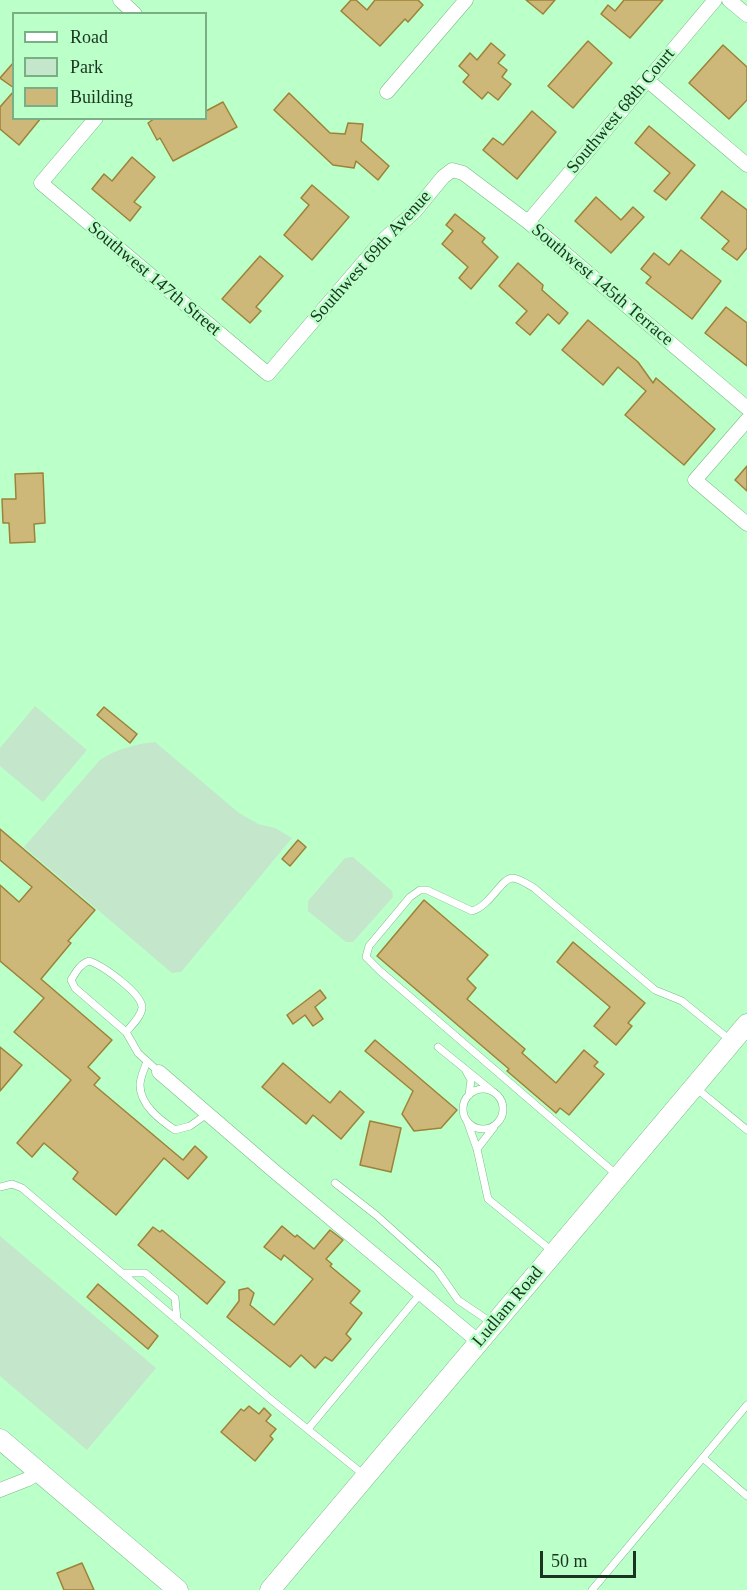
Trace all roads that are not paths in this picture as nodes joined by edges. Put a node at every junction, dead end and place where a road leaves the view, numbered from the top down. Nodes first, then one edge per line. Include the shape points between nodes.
1 (120, 0) edge
2 (466, 0) edge
3 (715, 0) edge
4 (729, 0) edge
5 (133, 12) edge
6 (747, 15) edge
7 (647, 80) junction
8 (387, 92) dead end
9 (94, 120) edge
10 (747, 165) edge
11 (452, 170) joint
12 (528, 222) junction
13 (268, 374) joint
14 (747, 408) edge
15 (747, 420) edge
16 (747, 524) edge
17 (747, 1024) edge
18 (126, 1032) junction
19 (732, 1042) junction
20 (438, 1047) dead end
21 (147, 1061) junction
22 (465, 1069) junction
23 (159, 1072) joint
24 (694, 1087) junction
25 (493, 1092) junction
26 (468, 1096) junction
27 (207, 1114) junction
28 (467, 1121) junction
29 (496, 1125) junction
30 (747, 1130) edge
31 (477, 1149) junction
32 (618, 1176) junction
33 (335, 1183) dead end
34 (0, 1187) edge
35 (554, 1253) junction
36 (122, 1274) junction
37 (422, 1293) junction
38 (177, 1320) junction
39 (494, 1324) junction
40 (479, 1342) junction
41 (746, 1409) edge
42 (308, 1429) junction
43 (0, 1439) edge
44 (703, 1458) junction
45 (39, 1472) junction
46 (366, 1476) junction
47 (0, 1490) edge
48 (747, 1496) edge
49 (178, 1590) edge
50 (270, 1590) edge
51 (592, 1590) edge

1 - 5 street
2 - 8 street
3 - 7 street, Southwest 68th Court
4 - 6 street
7 - 10 street
7 - 12 street, Southwest 68th Court
9 - 13 street, Southwest 147th Street via 41,183
11 - 12 street, Southwest 145th Terrace via 463,173
11 - 13 street, Southwest 69th Avenue via 379,244
12 - 14 street, Southwest 145th Terrace
15 - 16 street via 695,480
17 - 19 street, Ludlam Road
18 - 18 lane via 141,1014 141,1002 105,968 89,961 84,963 75,972 72,983
18 - 21 lane
19 - 24 street, Ludlam Road
19 - 32 lane via 682,1001 655,990 534,888 518,879 506,880 486,904 472,911 427,890 410,897 369,946 366,957
20 - 22 lane
21 - 23 lane
21 - 27 lane via 140,1084 152,1112 175,1130 190,1126
22 - 25 lane
22 - 26 lane via 471,1080
23 - 27 street
24 - 30 lane
24 - 32 street, Ludlam Road
25 - 26 lane via 480,1089
25 - 29 lane via 503,1107
26 - 28 lane via 463,1108
27 - 37 street
28 - 29 lane via 485,1130
28 - 31 lane
29 - 31 lane
31 - 35 lane via 488,1199
32 - 35 street, Ludlam Road
33 - 39 lane via 437,1270 458,1300
34 - 36 lane via 14,1184 22,1188
35 - 39 street, Ludlam Road
36 - 38 lane
36 - 38 lane via 146,1273 176,1298
37 - 40 street
37 - 42 lane
38 - 42 lane
39 - 40 street, Ludlam Road
40 - 46 street, Ludlam Road
41 - 44 lane
42 - 46 lane
43 - 45 street
44 - 48 lane
44 - 51 lane
45 - 47 street
45 - 49 street
46 - 50 street, Ludlam Road

